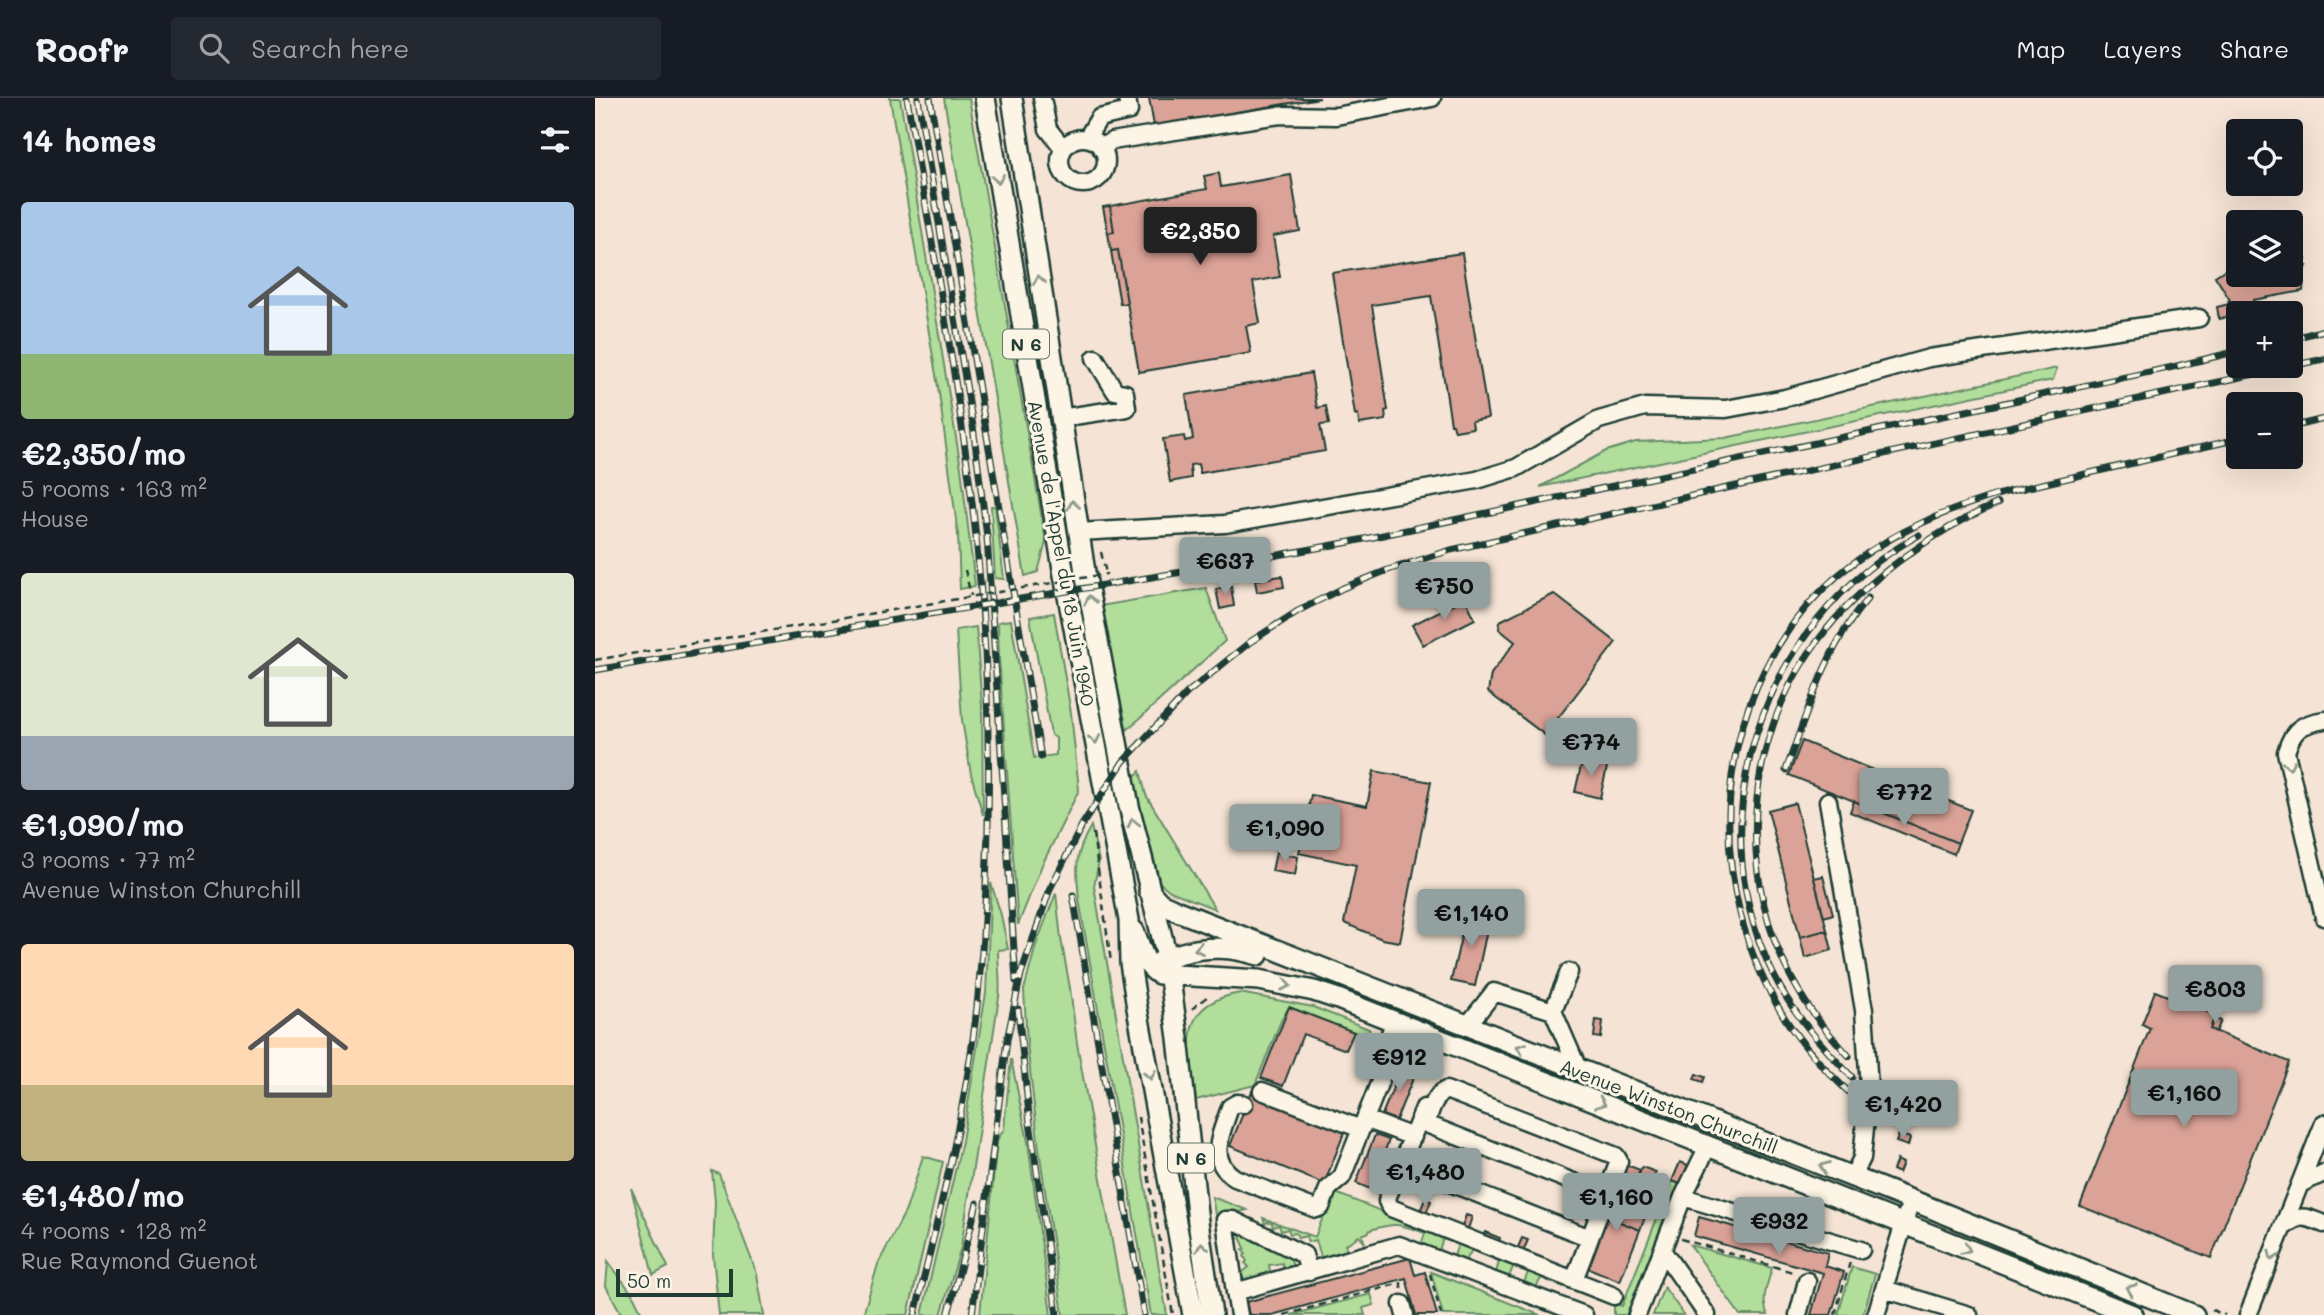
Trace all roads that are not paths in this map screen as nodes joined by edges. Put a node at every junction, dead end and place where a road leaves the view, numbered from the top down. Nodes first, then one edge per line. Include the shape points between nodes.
1 (985, 98) edge
2 (1014, 98) edge
3 (1042, 98) edge
4 (1127, 98) edge
5 (1431, 98) edge
6 (1087, 138) junction
7 (1063, 148) junction
8 (1101, 148) junction
9 (2199, 318) dead end
10 (1095, 358) dead end
11 (1060, 418) junction
12 (1078, 532) junction
13 (2324, 720) edge
14 (1828, 801) dead end
15 (1149, 890) junction
16 (2324, 917) edge
17 (1129, 920) junction
18 (1163, 968) junction
19 (1569, 972) dead end
20 (1360, 985) junction
21 (1137, 1008) junction
22 (1553, 1011) junction
23 (1394, 1022) junction
24 (1467, 1026) junction
25 (1579, 1071) junction
26 (1262, 1091) dead end
27 (1244, 1104) dead end
28 (1423, 1117) junction
29 (2324, 1123) edge
30 (1363, 1124) junction
31 (1413, 1137) junction
32 (1708, 1146) junction
33 (1402, 1164) junction
34 (2324, 1173) edge
35 (1852, 1178) junction
36 (2300, 1184) junction
37 (1606, 1195) junction
38 (1683, 1197) junction
39 (1911, 1200) junction
40 (1903, 1224) junction
41 (2324, 1224) edge
42 (2285, 1226) junction
43 (1590, 1238) junction
44 (1665, 1242) junction
45 (1857, 1249) road end
46 (1309, 1272) junction
47 (1573, 1280) junction
48 (1807, 1281) road end
49 (1884, 1289) junction
50 (1235, 1292) junction
51 (1614, 1296) dead end
52 (1914, 1307) edge
53 (1193, 1315) edge
54 (1212, 1315) edge
55 (1239, 1315) edge
56 (1584, 1315) edge
57 (1637, 1315) edge
58 (1707, 1315) edge
59 (1798, 1315) edge
60 (1876, 1315) edge
61 (1969, 1315) edge
62 (2133, 1315) edge
63 (2194, 1315) edge
64 (2248, 1315) edge

1 -> 17 main road, Avenue de l'Appel du 18 Juin 1940 / N 6 via 1064,575
11 -> 2 main road, N 6
3 - 7 street via 1048,129
4 - 6 street via 1129,111 1098,118
5 - 8 street via 1336,116 1280,116 1175,131 1112,141
6 - 7 street via 1073,140
6 - 8 street
7 - 8 street via 1059,162 1065,175 1084,184 1102,173 1106,160
9 - 12 street via 1930,358 1785,398 1726,409 1645,407 1599,420 1516,468 1477,480 1225,524
10 - 11 street via 1115,391 1125,393 1127,408
12 -> 11 main road, N 6
15 -> 12 main road, N 6
13 -> 16 street via 2306,723 2291,736 2287,752
14 - 35 street via 1865,1023 1869,1088 1862,1158
15 - 18 main road, N 6
15 - 20 main road, Avenue Winston Churchill via 1167,906
17 - 18 main road via 1146,963
17 - 21 main road, Avenue de l'Appel du 18 Juin 1940 / N 6
20 -> 18 main road via 1226,947 1211,947
18 - 21 main road via 1140,994
18 -> 23 main road, Avenue Winston Churchill via 1285,985 1338,999
54 -> 18 main road, N 6 via 1173,1001
19 - 22 street
20 - 24 main road, Avenue Winston Churchill
21 -> 53 main road, N 6
22 - 24 street via 1494,992
22 - 25 street
23 - 30 street via 1379,1068 1382,1076
23 -> 32 main road, Avenue Winston Churchill
25 -> 24 main road, Avenue Winston Churchill
35 -> 25 main road, Avenue Winston Churchill
26 - 30 street
27 - 30 street via 1230,1107 1218,1146 1217,1155 1226,1172 1316,1209 1342,1177
28 - 31 street
28 - 37 street
28 - 37 street via 1446,1090 1616,1156 1619,1161
29 - 36 street
30 - 31 street
31 - 33 street
32 - 38 street
32 - 40 main road, Avenue Winston Churchill
33 - 43 street
33 - 47 street via 1388,1196 1391,1208
34 - 36 street
35 - 39 main road, Avenue Winston Churchill
36 - 42 street
37 - 43 street
38 - 44 street
38 - 45 street
39 - 40 street
63 -> 39 main road, Avenue Winston Churchill
40 - 49 street
40 -> 62 main road, Avenue Winston Churchill
41 - 42 street via 2304,1217
42 -> 64 street
43 - 47 street
44 - 57 street
44 - 58 street
46 - 50 street
46 - 50 street via 1304,1255 1225,1220
46 - 56 street via 1399,1245
47 - 51 street
48 - 59 street
49 - 52 street
49 - 60 street
50 - 55 street
52 - 61 street

